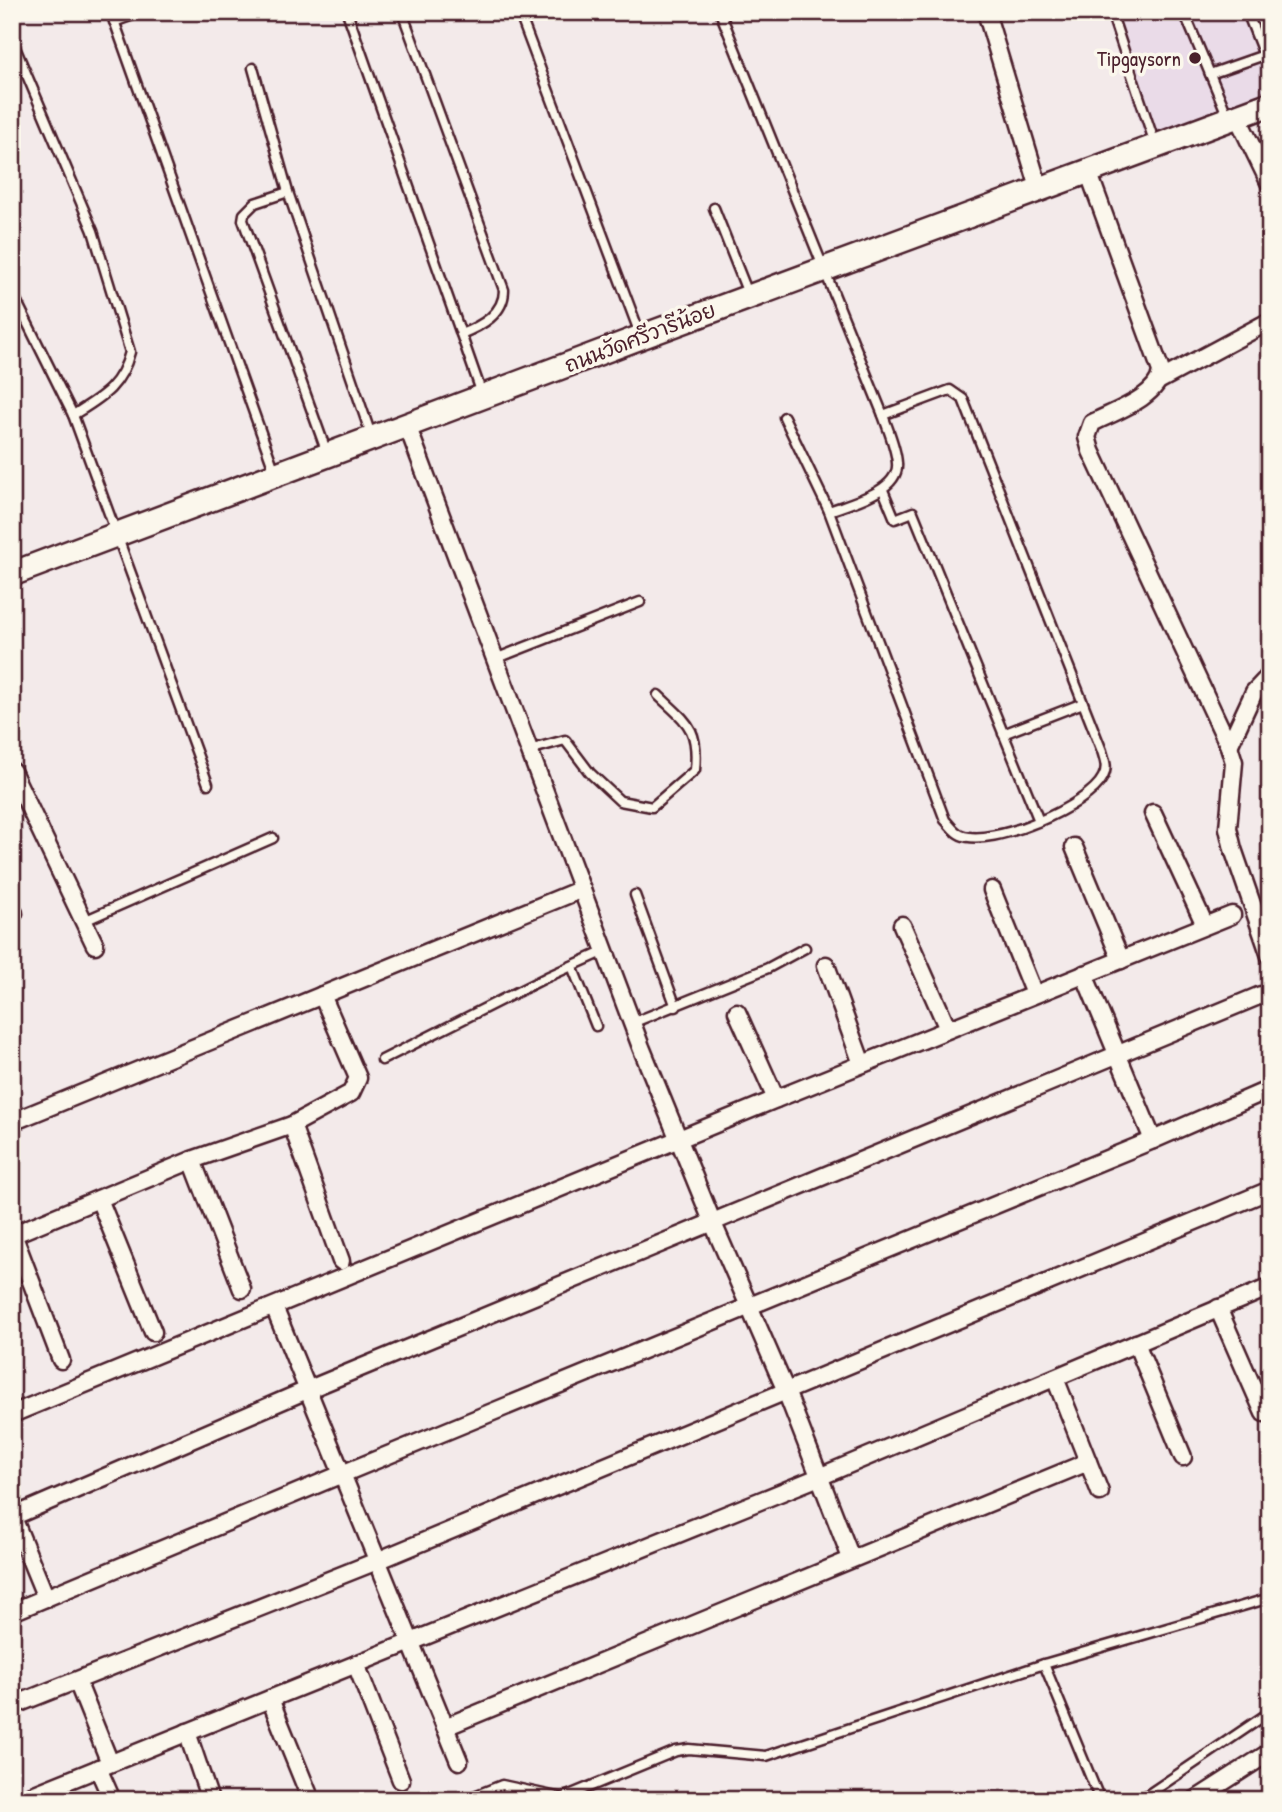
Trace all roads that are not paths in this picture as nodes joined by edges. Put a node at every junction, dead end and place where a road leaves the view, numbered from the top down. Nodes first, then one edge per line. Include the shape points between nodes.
1 (111, 12) edge
2 (142, 12) edge
3 (347, 12) edge
4 (402, 12) edge
5 (519, 12) edge
6 (720, 12) edge
7 (986, 12) edge
8 (1111, 12) edge
9 (1184, 12) edge
10 (1247, 12) edge
11 (114, 22) junction
12 (12, 40) edge
13 (1267, 54) edge
14 (253, 68) dead end
15 (1210, 74) junction
16 (1270, 104) edge
17 (1233, 118) junction
18 (1156, 147) junction
19 (1088, 171) junction
20 (1270, 184) edge
21 (1039, 188) junction
22 (288, 192) junction
23 (714, 208) dead end
24 (823, 270) junction
25 (12, 292) edge
26 (749, 297) junction
27 (1270, 321) edge
28 (461, 334) junction
29 (641, 337) junction
30 (1160, 380) junction
31 (482, 396) junction
32 (73, 415) junction
33 (883, 415) junction
34 (784, 416) dead end
35 (407, 425) junction
36 (372, 438) junction
37 (328, 455) junction
38 (276, 474) junction
39 (883, 489) junction
40 (829, 511) junction
41 (117, 534) junction
42 (12, 574) edge
43 (640, 602) dead end
44 (495, 659) junction
45 (1270, 675) edge
46 (658, 695) dead end
47 (1083, 703) junction
48 (1003, 734) junction
49 (1229, 746) junction
50 (529, 750) junction
51 (12, 771) edge
52 (208, 784) dead end
53 (1153, 813) dead end
54 (1039, 821) junction
55 (273, 838) dead end
56 (1074, 847) dead end
57 (582, 889) junction
58 (992, 890) dead end
59 (635, 895) dead end
60 (1232, 915) dead end
61 (83, 921) junction
62 (902, 925) dead end
63 (1205, 925) junction
64 (95, 945) dead end
65 (805, 948) dead end
66 (605, 951) junction
67 (1270, 956) edge
68 (1121, 960) junction
69 (826, 965) dead end
70 (572, 966) junction
71 (1084, 974) junction
72 (322, 995) junction
73 (1034, 995) junction
74 (1261, 995) dead end
75 (677, 1007) junction
76 (737, 1012) dead end
77 (632, 1024) junction
78 (596, 1026) dead end
79 (948, 1029) junction
80 (1117, 1055) junction
81 (383, 1060) dead end
82 (862, 1064) junction
83 (1270, 1089) edge
84 (776, 1099) junction
85 (12, 1122) edge
86 (292, 1125) junction
87 (678, 1140) junction
88 (1153, 1140) junction
89 (192, 1160) junction
90 (1270, 1190) edge
91 (99, 1199) junction
92 (712, 1221) junction
93 (13, 1235) edge
94 (341, 1261) dead end
95 (1270, 1287) edge
96 (242, 1289) dead end
97 (274, 1307) junction
98 (749, 1307) junction
99 (1218, 1308) junction
100 (153, 1332) dead end
101 (1136, 1343) junction
102 (61, 1360) dead end
103 (1055, 1378) junction
104 (307, 1390) junction
105 (786, 1391) junction
106 (1264, 1413) dead end
107 (12, 1414) edge
108 (1183, 1457) dead end
109 (1088, 1462) junction
110 (342, 1474) junction
111 (819, 1477) junction
112 (1100, 1492) dead end
113 (13, 1516) edge
114 (851, 1558) junction
115 (377, 1560) junction
116 (46, 1598) junction
117 (1270, 1598) edge
118 (12, 1612) edge
119 (411, 1642) junction
120 (356, 1664) junction
121 (1044, 1664) junction
122 (77, 1681) junction
123 (270, 1699) junction
124 (12, 1706) edge
125 (1270, 1712) edge
126 (445, 1727) junction
127 (187, 1732) junction
128 (1270, 1752) edge
129 (459, 1761) dead end
130 (104, 1766) junction
131 (401, 1780) dead end
132 (20, 1800) edge
133 (112, 1800) edge
134 (210, 1800) edge
135 (310, 1800) edge
136 (464, 1800) edge
137 (1100, 1800) edge
138 (1140, 1800) edge
139 (1195, 1800) edge

1 - 11 lane
2 - 11 lane
3 - 28 lane
4 - 28 lane via 504,290 504,299 488,320
5 - 29 lane
6 - 24 lane
7 - 21 street
8 - 18 lane
9 - 15 lane
10 - 13 lane
11 - 38 lane
12 - 32 lane via 93,230 130,352 124,372 111,388
13 - 15 lane
14 - 22 lane
15 - 17 lane
16 - 17 main road, ถนนวัดศรีวารีน้อย
17 - 18 main road, ถนนวัดศรีวารีน้อย
17 - 20 street
18 - 19 main road, ถนนวัดศรีวารีน้อย
19 - 21 main road, ถนนวัดศรีวารีน้อย
19 - 30 street via 1161,371
21 - 24 main road, ถนนวัดศรีวารีน้อย
22 - 36 lane
22 - 37 lane via 255,203 243,220
23 - 26 lane
24 - 26 main road, ถนนวัดศรีวารีน้อย
24 - 33 lane
25 - 32 lane
26 - 29 main road, ถนนวัดศรีวารีน้อย
27 - 30 street
28 - 31 lane
29 - 31 main road, ถนนวัดศรีวารีน้อย
30 - 49 street via 1150,393 1092,423 1087,437
31 - 35 main road, ถนนวัดศรีวารีน้อย
32 - 41 lane
33 - 39 lane via 898,465
33 - 47 lane via 950,390 962,399
34 - 40 lane
35 - 36 main road, ถนนวัดศรีวารีน้อย
35 - 44 street
36 - 37 main road, ถนนวัดศรีวารีน้อย
37 - 38 main road, ถนนวัดศรีวารีน้อย
38 - 41 main road, ถนนวัดศรีวารีน้อย
39 - 40 lane
39 - 48 lane via 895,519 913,512
40 - 54 lane via 945,820 961,835 976,838 1002,835
41 - 42 main road, ถนนวัดศรีวารีน้อย
41 - 52 lane
43 - 44 lane
44 - 50 street
45 - 49 street via 1254,692
46 - 50 lane via 689,725 697,747 695,770 652,807 620,801 590,773 565,740
47 - 48 lane
47 - 54 lane via 1104,759 1102,779 1062,811
48 - 54 lane
49 - 67 street via 1234,770 1228,828
50 - 57 street
51 - 61 street
53 - 63 street
55 - 61 lane
56 - 68 street
57 - 66 street
57 - 72 street
58 - 73 street
59 - 75 lane
60 - 63 street
61 - 64 street
62 - 79 street
63 - 68 street
65 - 75 lane
66 - 70 lane
66 - 77 street
68 - 71 street
69 - 82 street
70 - 78 lane
70 - 81 lane
71 - 73 street
71 - 80 street
72 - 85 street
72 - 86 street via 357,1085 351,1093
73 - 79 street
74 - 80 street
75 - 77 lane
76 - 84 street
77 - 87 street
79 - 82 street
80 - 88 street
80 - 92 street
82 - 84 street
83 - 88 street
84 - 87 street
86 - 89 street
86 - 94 street
87 - 92 street
87 - 97 street
88 - 98 street
89 - 91 street
89 - 96 street
90 - 105 street
91 - 93 street
91 - 100 street
92 - 98 street
92 - 104 street
93 - 102 street
95 - 99 street
97 - 104 street
97 - 107 street
98 - 105 street
98 - 110 street
99 - 101 street
99 - 106 street
101 - 103 street
101 - 108 street
103 - 109 street
103 - 111 street
104 - 110 street
104 - 113 street
105 - 111 street
105 - 115 street
109 - 112 street
109 - 114 street
110 - 115 street
110 - 116 street
111 - 114 street
111 - 119 street
113 - 116 street
114 - 126 street
115 - 119 street
115 - 122 street
116 - 118 street
117 - 121 lane
119 - 120 street
119 - 126 street
120 - 123 street
120 - 131 street
121 - 136 lane via 766,1755 689,1748 562,1798 502,1786
121 - 137 lane
122 - 124 street
122 - 130 street
123 - 127 street
123 - 135 street
125 - 138 lane
126 - 129 street
127 - 130 street
127 - 134 street
128 - 139 street
130 - 132 street
130 - 133 street

